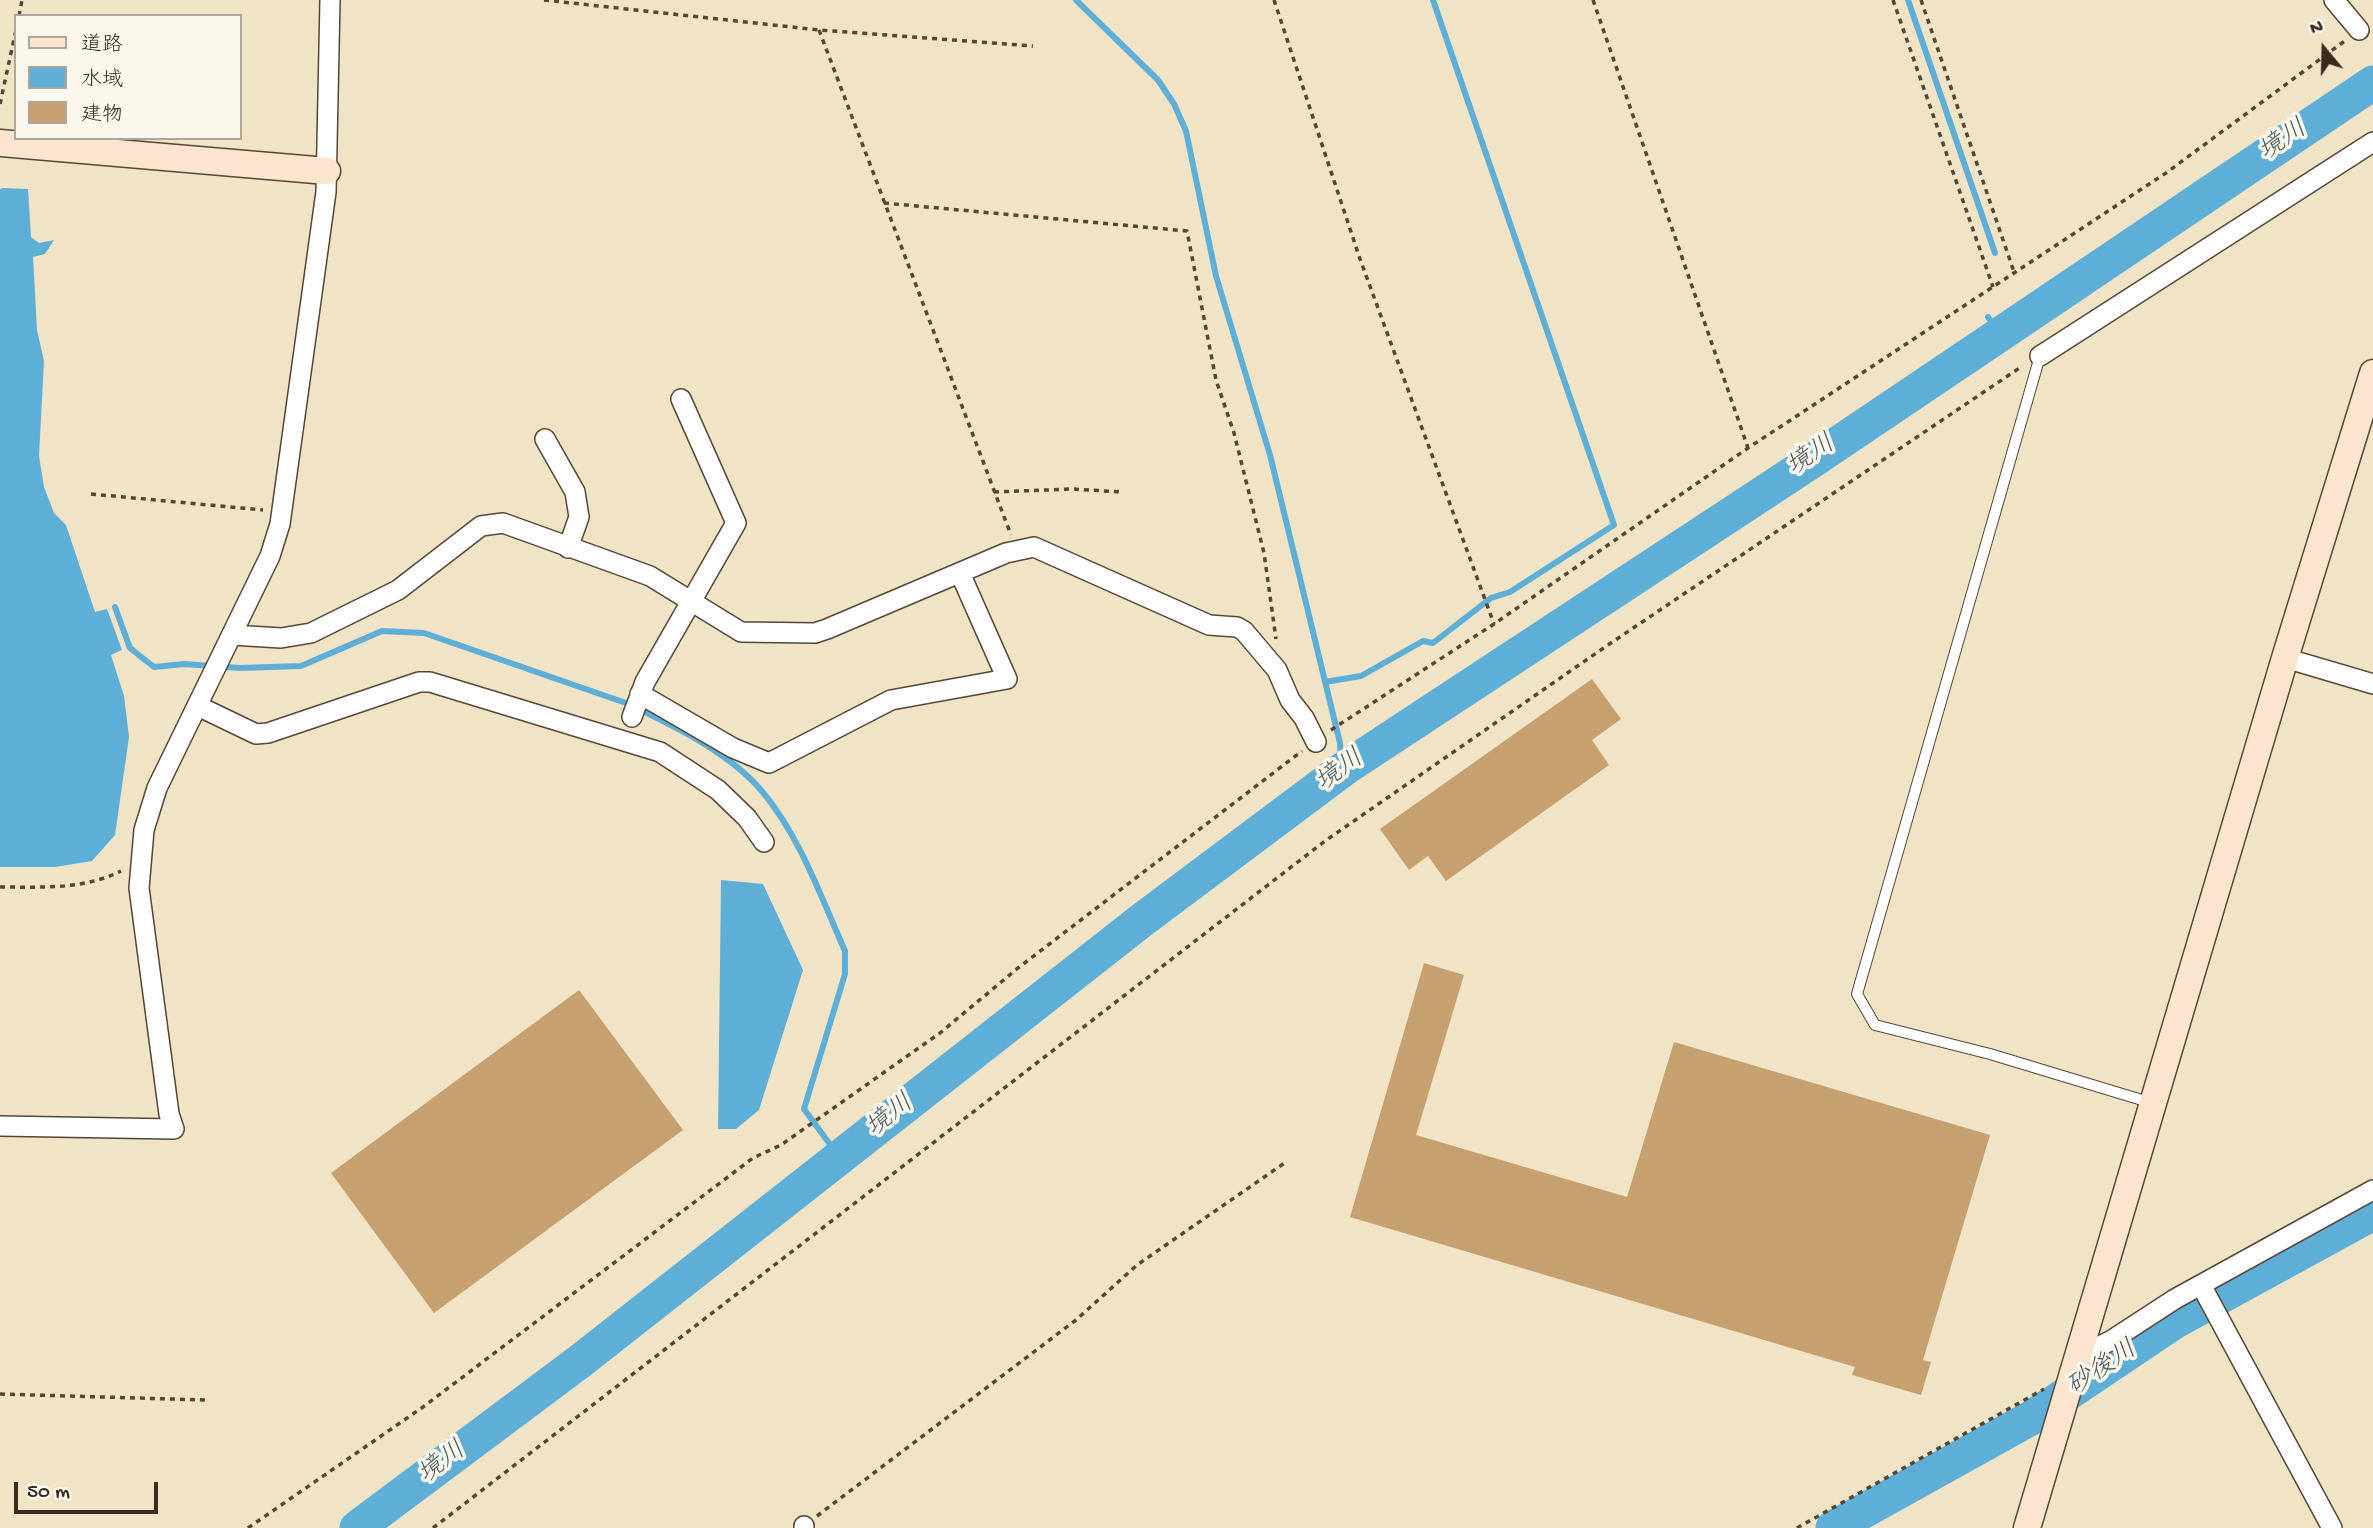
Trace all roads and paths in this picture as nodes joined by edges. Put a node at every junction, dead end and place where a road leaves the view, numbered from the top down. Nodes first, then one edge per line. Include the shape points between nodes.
1 (330, 0) edge
2 (544, 0) edge
3 (1274, 0) edge
4 (1593, 0) edge
5 (1893, 0) edge
6 (1921, 0) edge
7 (2334, 0) edge
8 (819, 30) junction
9 (2359, 30) joint
10 (14, 39) edge
11 (1033, 46) dead end
12 (0, 104) edge
13 (2373, 142) edge
14 (0, 143) edge
15 (327, 171) junction
16 (884, 203) junction
17 (2014, 272) junction
18 (1993, 287) junction
19 (2040, 356) junction
20 (2373, 373) edge
21 (681, 399) dead end
22 (545, 439) dead end
23 (1748, 448) junction
24 (994, 492) junction
25 (1122, 492) dead end
26 (91, 494) dead end
27 (282, 512) junction
28 (568, 548) junction
29 (1016, 550) junction
30 (960, 573) junction
31 (692, 601) junction
32 (1494, 624) junction
33 (232, 635) junction
34 (2285, 658) junction
35 (1277, 670) junction
36 (2373, 684) edge
37 (640, 694) junction
38 (198, 706) junction
39 (632, 717) dead end
40 (1315, 742) junction
41 (764, 842) dead end
42 (140, 861) junction
43 (0, 887) edge
44 (2153, 1104) junction
45 (0, 1126) edge
46 (1286, 1162) dead end
47 (2373, 1190) edge
48 (2204, 1290) junction
49 (2068, 1372) junction
50 (0, 1394) edge
51 (205, 1399) dead end
52 (804, 1527) edge
53 (248, 1528) edge
54 (433, 1528) edge
55 (1797, 1528) edge
56 (2027, 1528) edge
57 (2332, 1528) edge

1 - 15 street
2 - 8 path
3 - 32 path via 1360,259
4 - 23 path
5 - 18 path
6 - 17 path
7 - 9 street
8 - 11 path
8 - 16 path
9 - 17 path via 2166,173
10 - 12 path
13 - 19 street
14 - 15 street
15 - 27 street
16 - 24 path
16 - 35 path via 1187,231 1216,380 1264,553 1276,619
17 - 18 path
18 - 23 path
19 - 44 lane via 1857,995 1875,1025 1990,1054
19 - 54 path via 1325,841
20 - 34 street
21 - 31 street via 736,523
22 - 28 street via 575,492 579,517
23 - 32 path
24 - 25 path
24 - 29 path
26 - 27 path
27 - 33 street via 270,556
28 - 31 street via 650,576
28 - 33 street via 503,523 481,526 398,590 311,633 281,638
29 - 30 street
29 - 35 street via 1034,547 1209,625 1237,627 1254,639
30 - 31 street via 816,633 741,632
30 - 37 street via 1007,679 891,700 769,764
31 - 37 street
32 - 40 path
33 - 38 street
34 - 36 street
34 - 44 street
35 - 40 street
37 - 39 street
38 - 41 street via 256,734 268,733 430,682 660,752 718,790
38 - 42 street via 158,788
40 - 53 path via 1018,968 940,1033 781,1144 753,1158 423,1407
42 - 43 path via 99,882 78,886
42 - 45 street via 143,927 174,1129
44 - 49 street
46 - 52 path via 1137,1265 1076,1320
47 - 48 street
48 - 49 street via 2112,1340
48 - 57 street
49 - 55 path
49 - 56 street via 2061,1421
50 - 51 path

